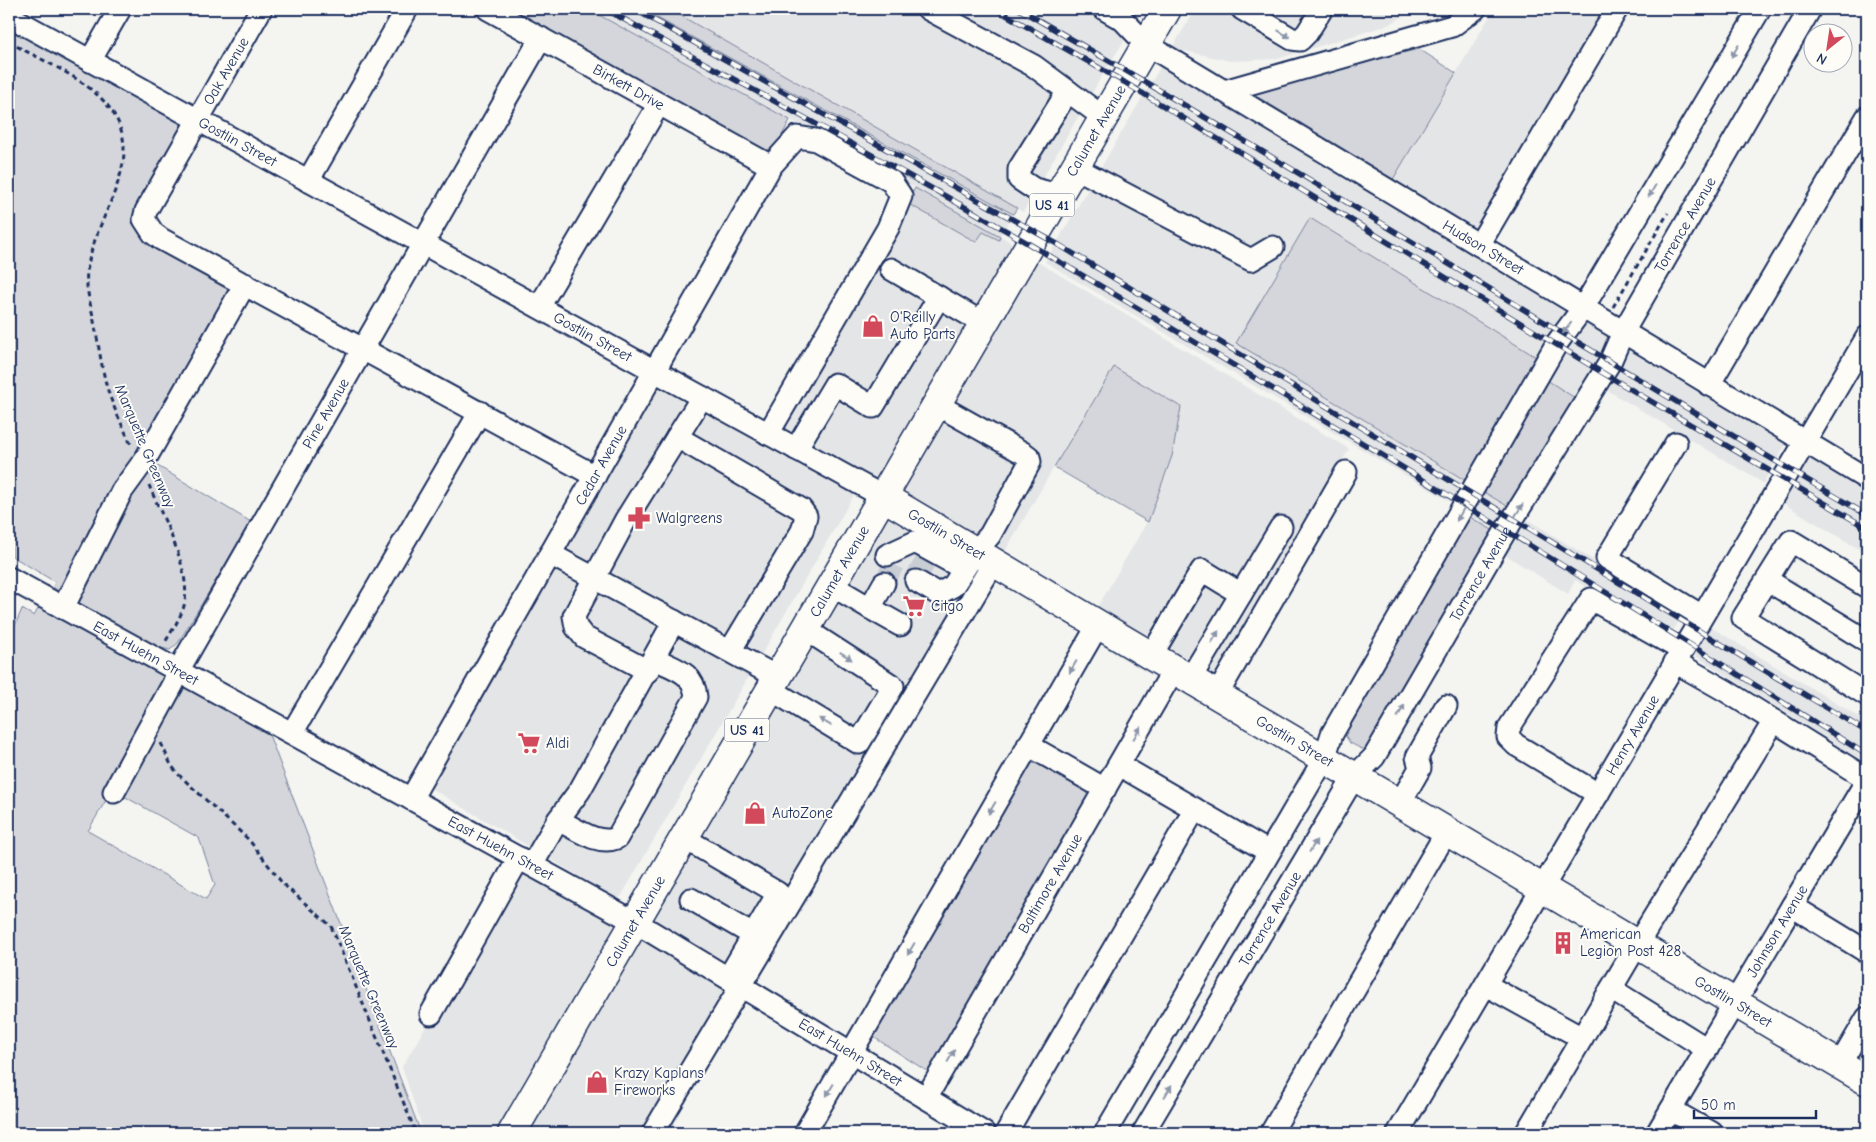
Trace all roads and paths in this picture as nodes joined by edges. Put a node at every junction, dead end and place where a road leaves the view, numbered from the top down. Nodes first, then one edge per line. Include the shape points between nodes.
1 (120, 9) edge
2 (261, 9) edge
3 (406, 9) edge
4 (488, 9) edge
5 (928, 9) edge
6 (1167, 9) edge
7 (1242, 9) edge
8 (1322, 9) edge
9 (1476, 9) edge
10 (1616, 9) edge
11 (1760, 9) edge
12 (1810, 9) edge
13 (1107, 10) edge
14 (9, 16) edge
15 (541, 38) junction
16 (9, 42) edge
17 (1146, 44) junction
18 (90, 61) junction
19 (1068, 91) junction
20 (1224, 91) junction
21 (659, 104) junction
22 (1103, 117) junction
23 (1867, 117) edge
24 (198, 120) junction
25 (771, 166) junction
26 (1074, 167) junction
27 (308, 181) junction
28 (1058, 195) junction
29 (423, 244) junction
30 (1479, 246) junction
31 (1273, 247) dead end
32 (891, 269) dead end
33 (245, 284) junction
34 (940, 297) junction
35 (539, 307) junction
36 (1582, 308) junction
37 (983, 323) junction
38 (1623, 332) junction
39 (1867, 337) edge
40 (363, 349) junction
41 (654, 371) junction
42 (1709, 385) junction
43 (702, 397) junction
44 (936, 404) junction
45 (480, 412) junction
46 (768, 434) junction
47 (677, 436) junction
48 (1676, 443) dead end
49 (1805, 443) junction
50 (796, 449) junction
51 (141, 465) junction
52 (1346, 472) dead end
53 (595, 476) junction
54 (1867, 479) edge
55 (882, 496) junction
56 (1281, 527) dead end
57 (550, 554) junction
58 (898, 566) junction
59 (972, 567) junction
60 (9, 578) edge
61 (593, 578) junction
62 (1767, 580) junction
63 (831, 585) junction
64 (1867, 586) edge
65 (1241, 594) junction
66 (865, 605) junction
67 (63, 608) junction
68 (1702, 616) junction
69 (674, 621) junction
70 (1098, 624) junction
71 (900, 626) dead end
72 (805, 629) junction
73 (1867, 641) edge
74 (163, 647) dead end
75 (730, 651) junction
76 (1678, 656) junction
77 (651, 665) junction
78 (1172, 668) junction
79 (178, 671) junction
80 (774, 683) junction
81 (1867, 694) edge
82 (1217, 695) junction
83 (1446, 706) dead end
84 (156, 714) junction
85 (1774, 721) junction
86 (292, 733) junction
87 (1028, 746) junction
88 (1324, 759) junction
89 (1119, 765) junction
90 (1354, 777) junction
91 (1867, 782) edge
92 (1105, 789) junction
93 (114, 792) dead end
94 (1598, 794) junction
95 (411, 799) junction
96 (1400, 803) junction
97 (1194, 809) junction
98 (558, 820) junction
99 (1447, 831) junction
100 (684, 838) junction
101 (1270, 852) junction
102 (526, 862) junction
103 (1543, 888) junction
104 (691, 899) dead end
105 (1792, 906) junction
106 (635, 922) junction
107 (753, 936) junction
108 (1638, 944) junction
109 (1867, 952) edge
110 (735, 982) junction
111 (1486, 984) junction
112 (1611, 989) junction
113 (1735, 1002) junction
114 (431, 1014) dead end
115 (1867, 1018) edge
116 (1582, 1038) junction
117 (1707, 1049) junction
118 (852, 1053) junction
119 (1840, 1064) junction
120 (1867, 1081) edge
121 (926, 1098) junction
122 (1671, 1110) junction
123 (963, 1128) edge
124 (416, 1133) edge
125 (512, 1133) edge
126 (653, 1133) edge
127 (805, 1133) edge
128 (984, 1133) edge
129 (1006, 1133) edge
130 (1106, 1133) edge
131 (1143, 1133) edge
132 (1271, 1133) edge
133 (1398, 1133) edge
134 (1526, 1133) edge
135 (1657, 1133) edge
136 (1712, 1133) edge

1 - 18 street
2 - 24 street, Oak Avenue
3 - 27 street
4 - 15 street, Birkett Drive
5 - 19 street via 1034,66
6 - 17 main road, Calumet Avenue / US 41
7 -> 8 street via 1292,39 1300,40 1308,34
9 - 20 street via 1452,26
10 - 30 street
11 -> 36 street
12 - 38 street, Torrence Avenue
13 - 17 street, Hudson Street via 1123,20
14 - 18 street, Gostlin Street
15 - 21 street, Birkett Drive
15 - 29 street, Pine Avenue
16 - 51 path, Marquette Greenway via 100,95 121,126 124,164 94,243 87,288 106,384
17 - 20 street, Hudson Street
17 - 22 main road, Calumet Avenue / US 41
18 - 24 street, Gostlin Street
19 - 22 street
19 - 28 street via 1019,169 1019,179 1034,189
20 - 30 street, Hudson Street
21 - 25 street, Birkett Drive
21 - 35 street
22 - 26 main road, Calumet Avenue / US 41
23 - 42 street
24 - 27 street, Gostlin Street
24 - 33 street, Oak Avenue via 144,219 161,239
25 - 41 street, Cedar Avenue
25 - 46 street, Cedar Avenue via 797,137 816,140 891,181 901,196 888,228
26 - 28 main road, Calumet Avenue / US 41
26 - 31 street via 1251,260
27 - 29 street, Gostlin Street
28 - 37 main road, Calumet Avenue / US 41
29 - 35 street, Gostlin Street
29 - 40 street, Pine Avenue
30 - 36 street, Hudson Street
32 - 34 street
33 - 40 street
33 - 51 street
34 - 37 street
34 - 50 street via 874,406 835,384
35 - 41 street, Gostlin Street
36 - 38 street, Hudson Street
36 -> 88 street via 1557,343 1337,726
37 - 44 main road, Calumet Avenue / US 41
38 - 42 street, Hudson Street
90 -> 38 street, Torrence Avenue via 1374,757 1506,530 1610,362
39 - 49 street, Henry Avenue
40 - 45 street
40 - 79 street, Pine Avenue
41 - 43 street, Gostlin Street
41 - 53 street, Cedar Avenue
42 - 49 street, Hudson Street
43 - 46 street, Gostlin Street
43 - 47 street
44 - 55 main road, Calumet Avenue / US 41
44 - 59 street via 1029,457 1028,467
45 - 53 street
45 - 86 street
46 - 50 street, Gostlin Street
47 - 61 street
47 - 75 street via 801,509 806,516 802,531
48 - 68 street via 1607,558
49 - 54 street, Hudson Street
49 - 68 street, Henry Avenue
50 - 55 street, Gostlin Street
51 - 67 street via 122,490
51 - 74 path, Marquette Greenway via 184,570 186,588 179,618
52 - 82 street
53 - 57 street, Cedar Avenue
55 - 59 main road, Gostlin Street
55 - 63 main road, Calumet Avenue / US 41
56 - 65 street
57 - 61 street
57 - 95 street, Cedar Avenue
58 - 59 street via 915,542
58 - 59 street via 938,594
58 - 66 street
59 - 70 main road, Gostlin Street
59 - 110 street
60 - 67 street, East Huehn Street
61 - 69 street
61 - 77 street via 574,616 576,627 584,637
62 - 64 street via 1791,541
62 - 73 street
62 - 81 street via 1743,618
63 - 66 street
63 - 72 main road, Calumet Avenue / US 41
78 -> 65 street
65 - 78 street via 1202,570
66 - 71 street
67 - 79 street, East Huehn Street
68 - 76 street, Henry Avenue
69 - 75 street
69 - 77 street
70 - 78 main road, Gostlin Street
70 -> 87 street
72 - 80 main road, Calumet Avenue / US 41
72 -> 80 street via 893,686 859,743
75 - 80 street
76 - 85 street
76 - 94 street, Henry Avenue
76 - 94 street via 1591,599 1509,728 1508,737 1516,745
77 - 98 street via 580,790
77 - 98 street via 689,676 695,685 696,697 616,838 600,840
78 - 82 main road, Gostlin Street
89 -> 78 street, Baltimore Avenue
79 - 84 street, Pine Avenue
79 - 86 street, East Huehn Street
80 - 100 main road, Calumet Avenue / US 41
82 - 88 main road, Gostlin Street
83 - 96 street via 1418,757 1420,768
84 - 93 street, Pine Avenue
84 - 124 path, Marquette Greenway via 159,740 171,766 250,840 283,884 331,926
85 - 91 street
85 - 108 street
86 - 95 street, East Huehn Street
87 - 92 street
87 -> 118 street
88 - 90 main road, Gostlin Street
88 - 101 street
89 - 92 street, Baltimore Avenue
89 - 97 street
90 - 96 main road, Gostlin Street
131 -> 90 street, Torrence Avenue
91 - 105 street, Johnson Avenue
121 -> 92 street, Baltimore Avenue
94 - 103 street, Henry Avenue
95 - 102 street, East Huehn Street
96 - 99 main road, Gostlin Street
97 - 101 street
97 - 129 street
98 - 102 street
99 - 103 main road, Gostlin Street
99 - 132 street
100 - 106 main road, Calumet Avenue / US 41
100 - 107 street via 778,893
101 - 130 street
102 - 106 street, East Huehn Street
102 - 114 street
103 - 108 main road, Gostlin Street
103 - 111 street, Henry Avenue
104 - 107 street
105 - 109 street
105 - 113 street, Johnson Avenue
106 - 110 street, East Huehn Street
106 - 125 main road, Calumet Avenue / US 41
107 - 110 street
108 - 112 street
108 - 113 main road, Gostlin Street
110 - 118 street, East Huehn Street
110 - 126 street
111 - 116 street
111 - 133 street, Henry Avenue
112 - 116 street
112 - 117 street
113 - 117 street, Johnson Avenue
113 - 119 main road, Gostlin Street
115 - 119 street
116 - 134 street
117 - 122 street, Johnson Avenue
118 - 121 street, East Huehn Street
118 -> 127 street
119 - 120 main road, Gostlin Street
121 - 123 street, East Huehn Street
122 - 135 street, Johnson Avenue
122 - 136 street
123 - 128 street, East Huehn Street

